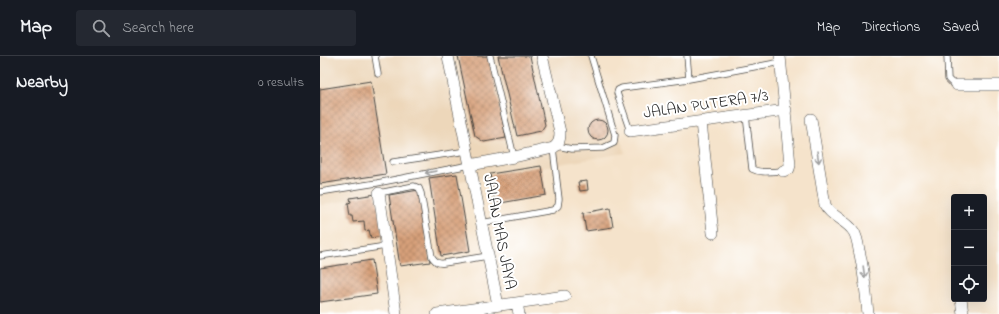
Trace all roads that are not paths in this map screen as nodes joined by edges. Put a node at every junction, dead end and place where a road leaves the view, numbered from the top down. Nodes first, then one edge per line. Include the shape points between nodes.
1 (375, 56) edge
2 (448, 56) edge
3 (490, 56) edge
4 (542, 56) edge
5 (591, 56) edge
6 (687, 56) edge
7 (947, 56) edge
8 (781, 59) edge
9 (378, 74) dead end
10 (689, 78) junction
11 (957, 85) joint
12 (999, 85) edge
13 (786, 110) junction
14 (746, 115) junction
15 (811, 118) dead end
16 (701, 122) junction
17 (630, 132) joint
18 (555, 147) junction
19 (467, 151) junction
20 (514, 157) junction
21 (393, 162) dead end
22 (470, 165) junction
23 (783, 171) joint
24 (320, 192) edge
25 (379, 193) joint
26 (481, 223) junction
27 (713, 233) dead end
28 (386, 246) junction
29 (320, 256) edge
30 (488, 256) junction
31 (565, 296) dead end
32 (961, 302) edge
33 (498, 305) junction
34 (518, 308) edge
35 (450, 313) edge
36 (396, 314) edge
37 (437, 314) edge
38 (868, 314) edge
39 (963, 314) edge

1 - 9 lane
2 - 19 street, JALAN MAS JAYA
3 - 20 lane
4 - 18 street via 560,132 560,140
5 - 18 lane via 615,135 614,143 603,148
6 - 10 lane
7 - 11 lane via 948,79
8 - 10 lane
8 - 13 street
10 - 17 lane via 618,90
11 - 12 street
13 - 14 street, JALAN PUTERA 7/3
13 - 23 street via 790,165
14 - 16 street, JALAN PUTERA 7/3
14 - 23 lane via 752,169 762,172
15 -> 38 street via 826,205 829,211 850,227 857,238
16 - 17 street, JALAN PUTERA 7/3
16 - 27 street
18 - 20 street
18 - 26 lane via 558,206 552,210
19 - 21 lane
19 - 22 street, JALAN MAS JAYA
20 - 22 street
22 -> 24 lane
22 - 26 street, JALAN MAS JAYA
25 - 28 street
25 - 30 lane via 414,186 419,188 435,262 440,264
26 - 30 street, JALAN MAS JAYA
28 - 29 lane
28 - 36 street
30 - 33 street, JALAN MAS JAYA
31 - 34 street
32 - 39 street
33 - 34 street
33 - 35 street
35 - 37 street

